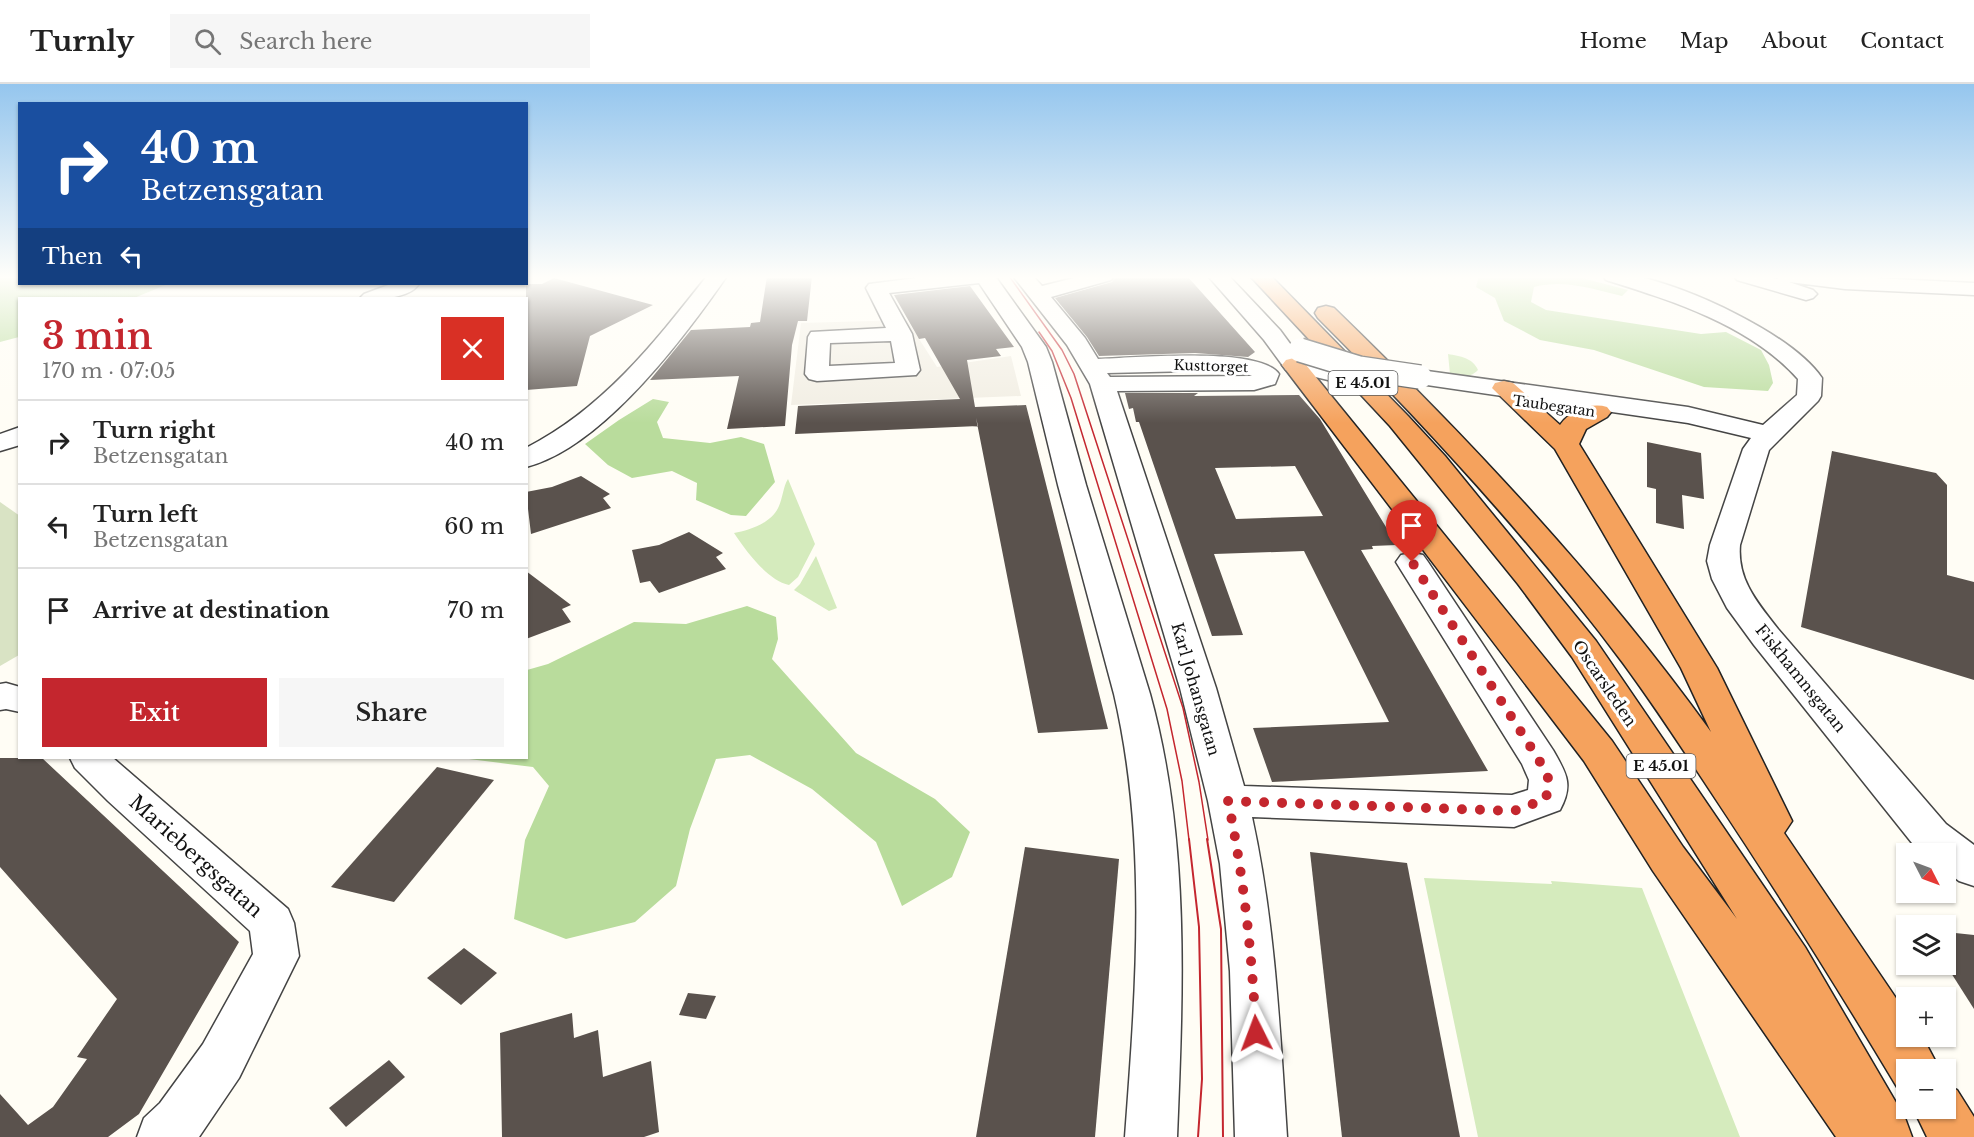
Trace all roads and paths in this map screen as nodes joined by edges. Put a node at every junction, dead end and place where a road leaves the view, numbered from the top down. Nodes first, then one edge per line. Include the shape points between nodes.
1 (679, 325) edge
2 (896, 325) edge
3 (1019, 325) edge
4 (1062, 325) edge
5 (1264, 325) edge
6 (1307, 325) edge
7 (1338, 325) edge
8 (1736, 325) edge
9 (901, 334) dead end
10 (1303, 362) junction
11 (1380, 372) junction
12 (1097, 375) junction
13 (1425, 383) junction
14 (1336, 391) junction
15 (1514, 395) junction
16 (1598, 412) junction
17 (18, 436) edge
18 (1762, 442) junction
19 (0, 443) edge
20 (1566, 444) junction
21 (0, 456) edge
22 (528, 458) edge
23 (18, 460) edge
24 (1412, 562) dead end
25 (0, 697) edge
26 (18, 699) edge
27 (90, 759) edge
28 (1228, 801) junction
29 (1974, 869) edge
30 (1812, 907) junction
31 (1908, 1059) edge
32 (1945, 1119) edge
33 (163, 1137) edge
34 (1151, 1137) edge
35 (1261, 1137) edge
36 (1868, 1137) edge
37 (1886, 1137) edge
38 (1956, 1137) edge

1 - 22 street via 611,402 567,438
2 - 9 street
3 - 34 street via 1040,362 1128,674 1144,748 1160,903
4 - 12 street, Karl Johansgatan
5 - 10 street
6 - 37 highway, Oscarsleden / E 45.01 via 1435,462 1584,649 1789,961
7 - 30 highway, E 45.01 via 1436,424 1590,598 1636,656
8 - 18 street via 1787,352 1810,378 1809,396
10 - 11 street, Taubegatan, bridge
10 - 14 highway
11 - 13 street, Taubegatan, bridge
11 - 14 street, Taubegatan
12 - 12 street, Kusttorget via 1254,383 1262,382 1267,374 1236,363
12 - 28 street, Karl Johansgatan via 1198,688
13 - 14 street, Taubegatan
13 - 15 street, Taubegatan
14 - 36 highway via 1598,751 1668,859
15 - 16 street, Taubegatan
15 - 18 street, Taubegatan via 1688,415
15 - 20 highway
16 - 18 street, Taubegatan
16 - 20 highway via 1573,424
17 - 19 street
18 - 29 street, Fiskhamnsgatan via 1725,545 1723,561 1739,601 1924,827
20 - 30 highway via 1699,668
21 - 23 street
24 - 28 street via 1539,760 1549,780 1546,799 1514,811
25 - 26 street
27 - 33 street, Mariebergsgatan via 272,923 276,956 221,1061 179,1121
28 - 35 street, Karl Johansgatan via 1241,864 1253,971
30 - 31 highway, E 45.01
32 - 38 highway

